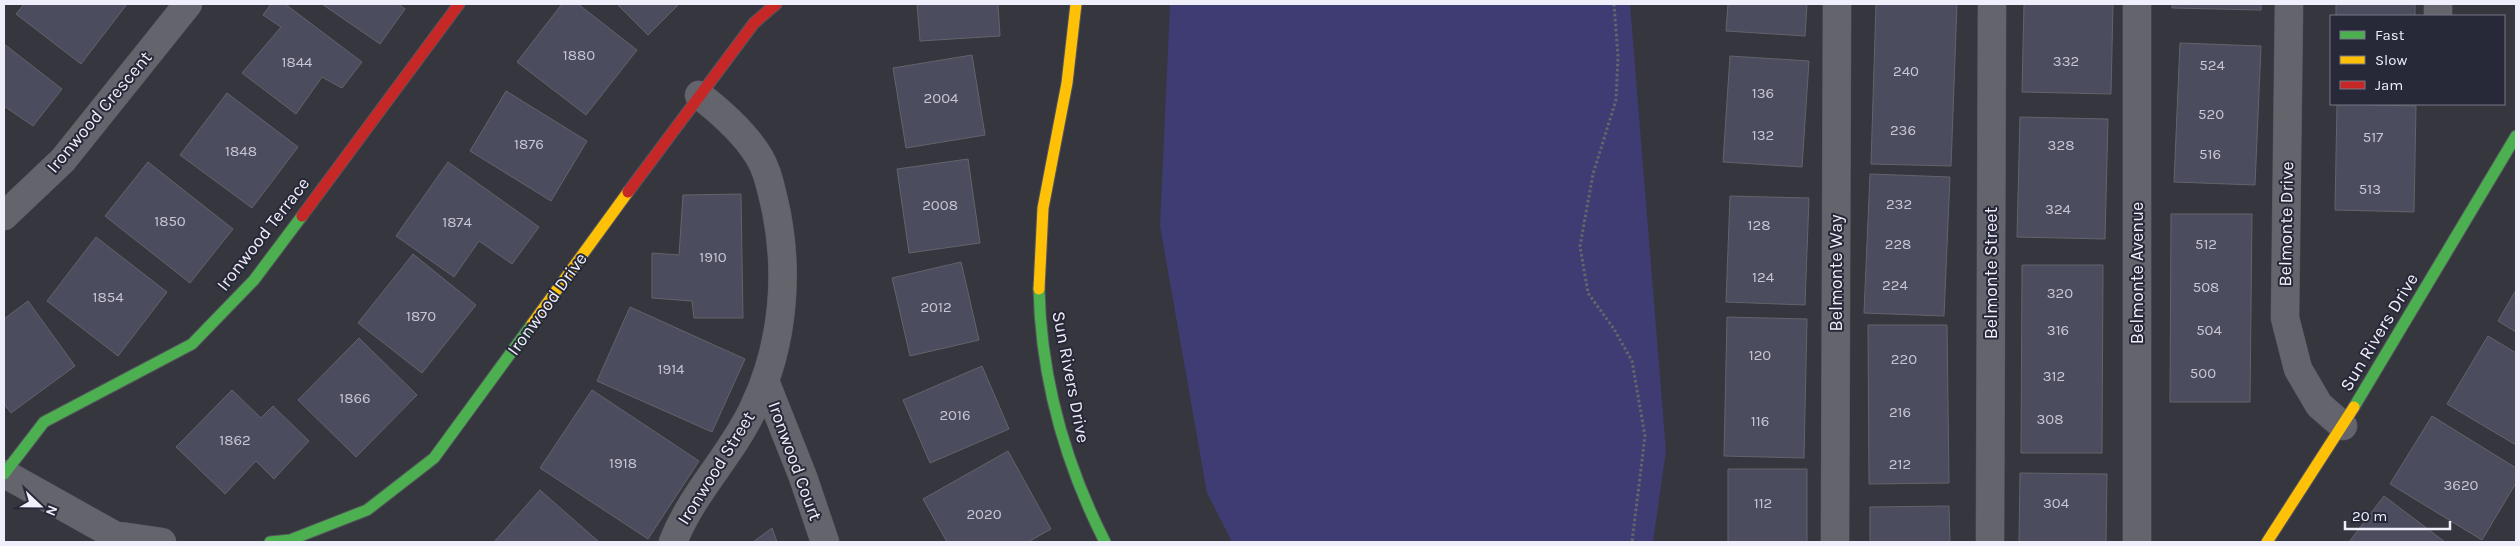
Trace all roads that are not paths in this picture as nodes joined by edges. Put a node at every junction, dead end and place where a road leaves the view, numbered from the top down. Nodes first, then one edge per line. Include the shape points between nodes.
1 (188, 4) edge
2 (459, 4) edge
3 (776, 4) edge
4 (1076, 4) edge
5 (1837, 4) edge
6 (1992, 4) edge
7 (2137, 4) edge
8 (2289, 4) edge
9 (699, 96) junction
10 (2516, 136) edge
11 (4, 216) edge
12 (765, 381) junction
13 (2343, 426) junction
14 (4, 474) edge
15 (162, 542) edge
16 (270, 542) edge
17 (673, 542) edge
18 (825, 542) edge
19 (1106, 542) edge
20 (1835, 542) edge
21 (1990, 542) edge
22 (2137, 542) edge
23 (2267, 542) edge

1 - 11 street, Ironwood Crescent via 63,160
2 - 14 street, Ironwood Terrace via 254,280 192,344 44,422
3 - 9 street, Ironwood Drive via 754,23
4 - 19 street, Sun Rivers Drive via 1066,92 1046,184 1041,224 1039,304 1043,344 1059,423 1085,500
5 - 20 street, Belmonte Way
6 - 21 street, Belmonte Street
7 - 22 street, Belmonte Avenue
8 - 13 street, Belmonte Drive via 2285,318 2298,369 2319,404
9 - 12 street, Ironwood Street via 720,111 740,132 758,155 770,184 778,219 783,279 777,337
9 - 16 street, Ironwood Drive via 434,458 367,510 290,540
10 - 13 street, Sun Rivers Drive
12 - 17 street, Ironwood Street via 740,435 690,506
12 - 18 street, Ironwood Court
13 - 23 street, Sun Rivers Drive
14 - 15 street via 114,535

